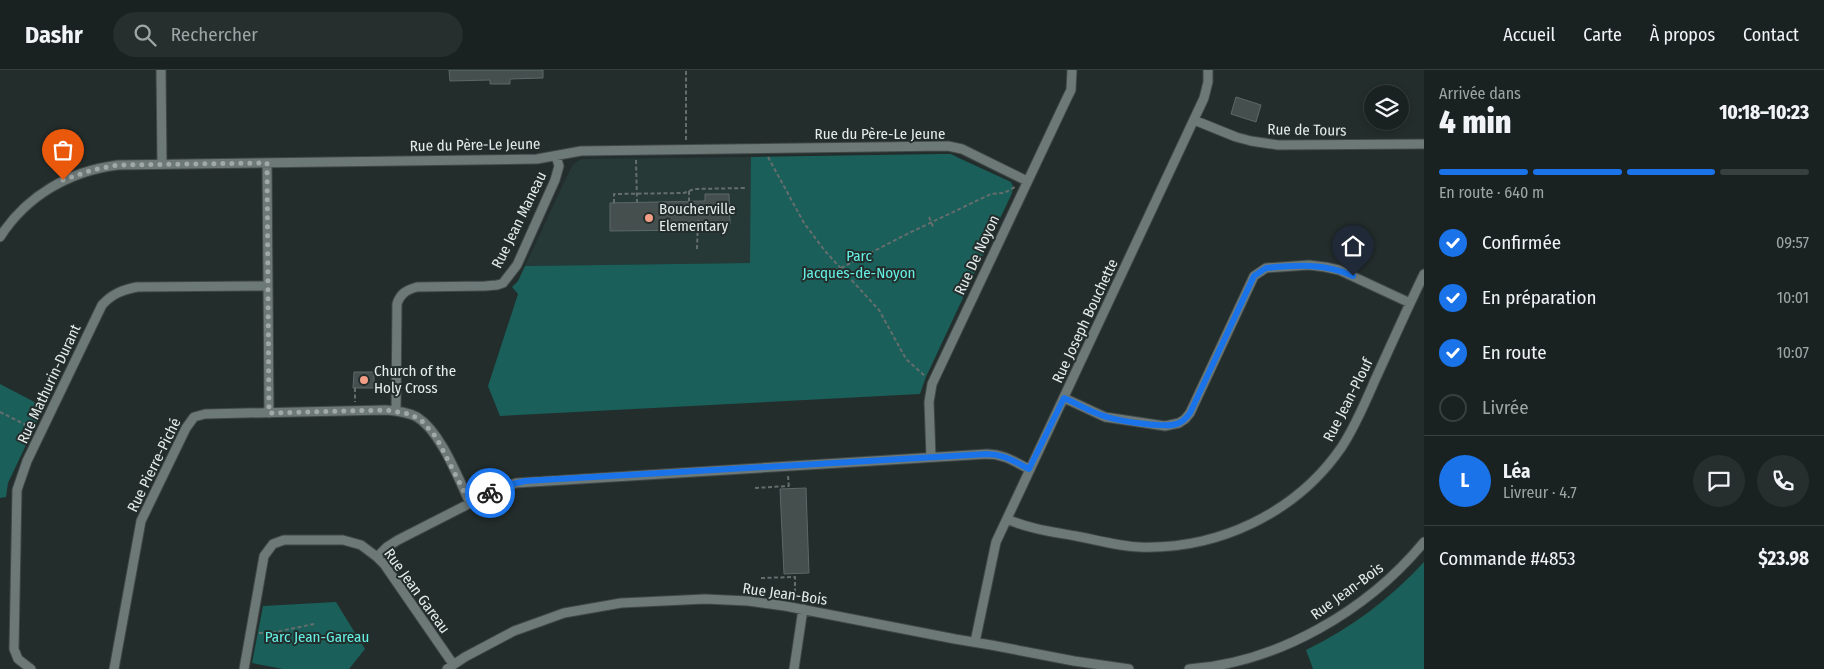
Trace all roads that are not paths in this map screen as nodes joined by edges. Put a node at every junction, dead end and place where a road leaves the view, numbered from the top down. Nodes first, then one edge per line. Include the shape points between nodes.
1 (161, 70) edge
2 (1072, 70) edge
3 (1208, 70) edge
4 (1194, 120) junction
5 (1424, 144) edge
6 (556, 156) junction
7 (267, 163) junction
8 (162, 164) junction
9 (1028, 181) junction
10 (0, 236) edge
11 (1424, 274) edge
12 (268, 286) junction
13 (1410, 303) junction
14 (1064, 398) junction
15 (396, 411) junction
16 (269, 413) junction
17 (931, 457) junction
18 (1029, 469) junction
19 (470, 503) junction
20 (1007, 519) junction
21 (1424, 542) edge
22 (377, 557) junction
23 (803, 609) junction
24 (975, 642) junction
25 (450, 666) edge
26 (31, 669) edge
27 (114, 669) edge
28 (244, 669) edge
29 (794, 669) edge
30 (1129, 669) edge
31 (1195, 669) edge

1 - 8 street
2 - 9 street, Rue De Noyon via 1071,90
3 - 4 street, Rue Joseph Bouchette via 1207,92
4 - 5 street, Rue de Tours via 1251,142 1278,145
4 - 14 street, Rue Joseph Bouchette
6 - 7 street, Rue du Père-Le Jeune via 537,159
6 - 9 street, Rue du Père-Le Jeune via 581,151 948,146 962,149
6 - 15 street, Rue Jean Maneau via 559,166 555,180 517,265 503,283 417,287 399,298
7 - 8 street, Rue du Père-Le Jeune
7 - 12 street
8 - 10 street, Rue du Père-Le Jeune via 108,166 63,180 25,207
9 - 17 street, Rue De Noyon via 932,384 929,402
11 - 13 street, Rue Jean-Plouf
12 - 16 street
12 - 26 street, Rue Mathurin-Durant via 138,287 122,290 102,305 16,490 14,649 18,659
13 - 14 street via 1339,270 1309,265 1266,268 1254,276 1190,413 1179,423 1165,426 1105,417
13 - 20 street, Rue Jean-Plouf via 1341,447 1308,485 1260,520 1212,540 1153,548 1124,546 1027,527
14 - 18 street, Rue Joseph Bouchette
15 - 16 street, Rue Pierre-Piché
15 - 19 street, Rue Pierre-Piché via 410,414 427,426 440,444
16 - 27 street, Rue Pierre-Piché via 205,414 189,421 141,521
17 - 18 street via 998,454
17 - 19 street via 525,481 508,485
18 - 20 street, Rue Joseph Bouchette
19 - 22 street via 387,546
20 - 24 street, Rue Joseph Bouchette via 994,551
21 - 31 street, Rue Jean-Bois via 1378,588 1323,626 1274,649
22 - 25 street, Rue Jean Gareau
22 - 28 street, Rue Jean Gareau via 361,545 343,540 284,540 272,544 264,556
23 - 24 street, Rue Jean-Bois
23 - 25 street, Rue Jean-Bois via 706,599 602,605 531,624
23 - 29 street
24 - 30 street, Rue Jean-Bois

